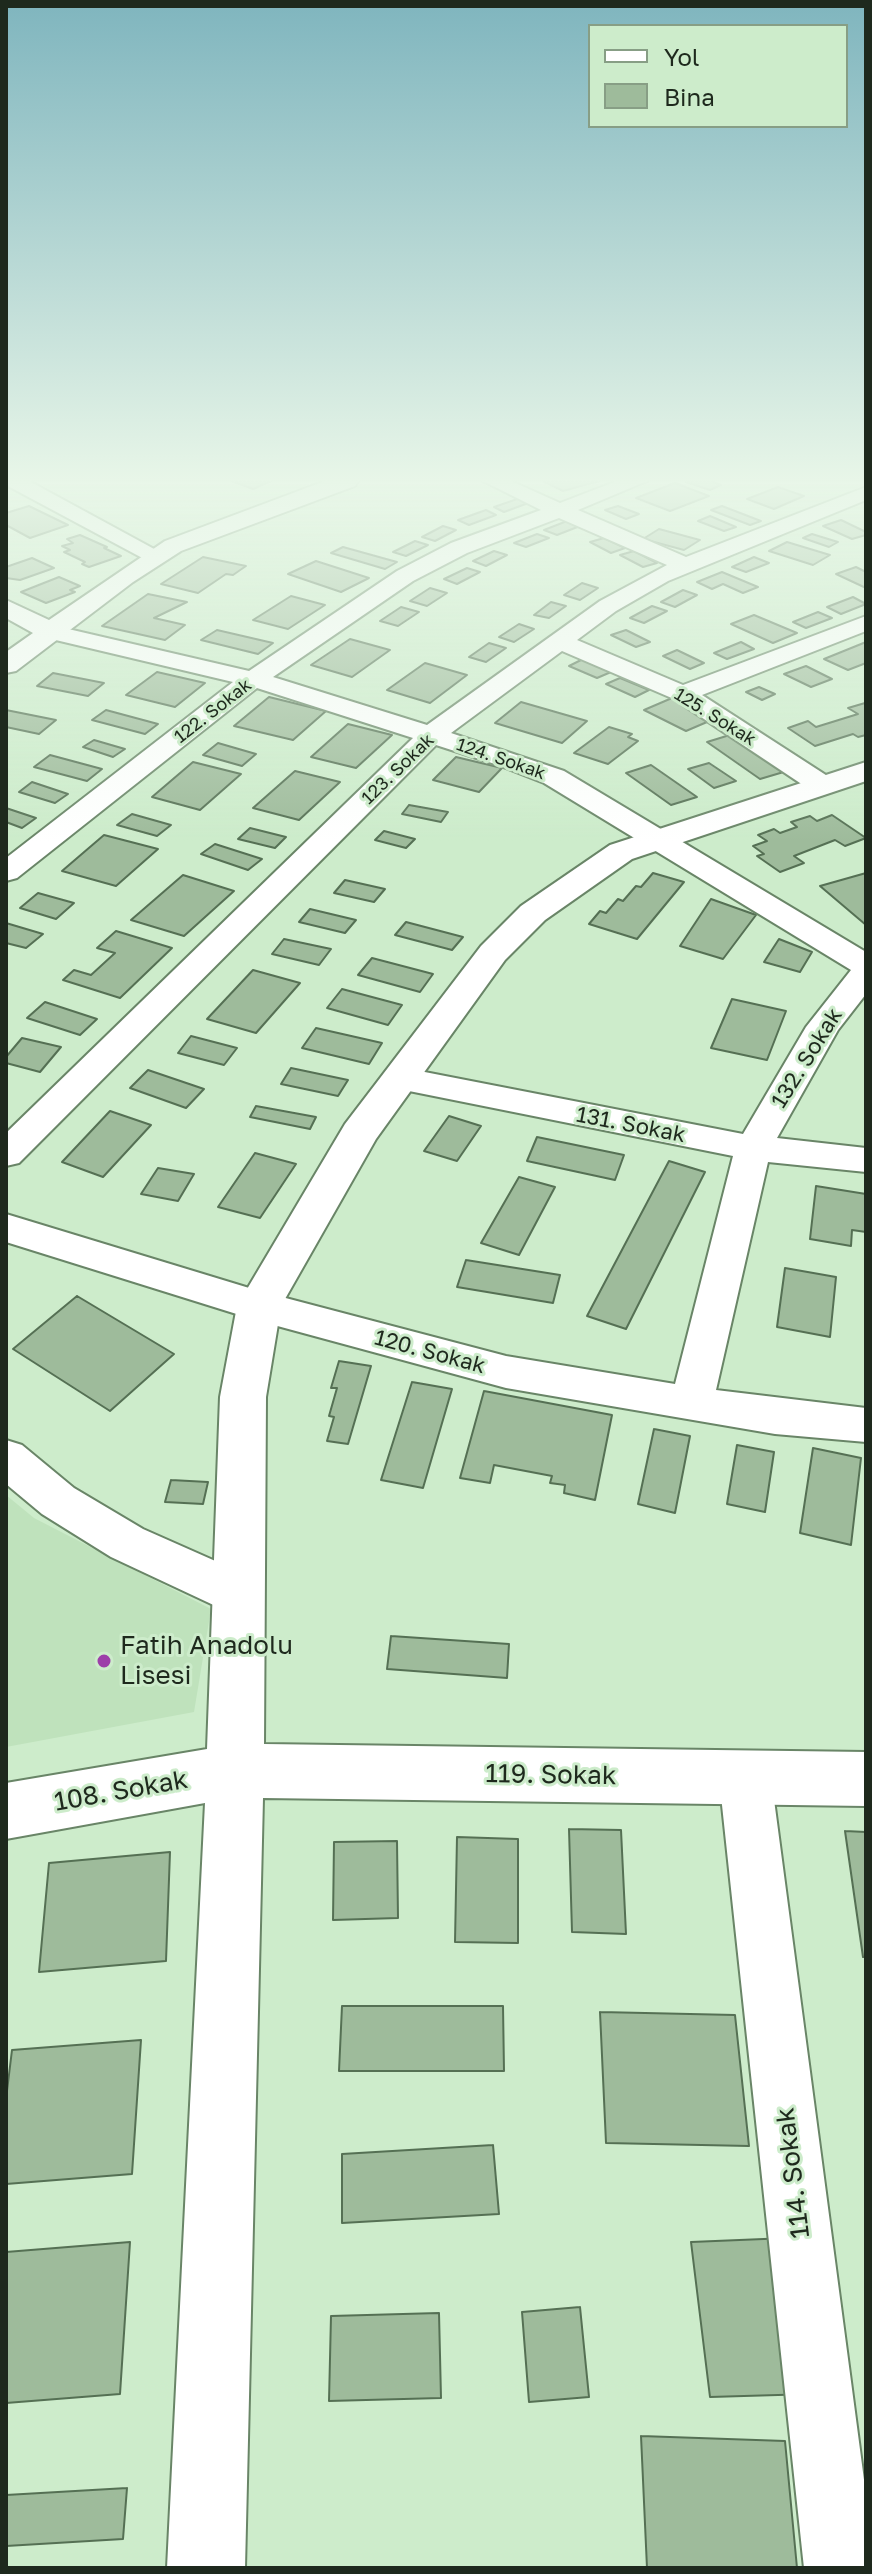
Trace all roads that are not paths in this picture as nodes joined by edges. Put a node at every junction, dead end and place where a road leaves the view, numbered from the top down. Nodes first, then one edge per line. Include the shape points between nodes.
1 (94, 601) edge
2 (368, 601) edge
3 (617, 601) edge
4 (6, 608) edge
5 (866, 623) edge
6 (51, 632) junction
7 (558, 641) junction
8 (6, 665) edge
9 (253, 679) junction
10 (683, 694) junction
11 (431, 735) junction
12 (866, 771) edge
13 (822, 785) junction
14 (654, 839) junction
15 (6, 872) edge
16 (866, 966) edge
17 (866, 972) edge
18 (399, 1078) junction
19 (753, 1148) junction
20 (6, 1154) edge
21 (866, 1160) edge
22 (6, 1228) edge
23 (259, 1306) junction
24 (692, 1403) junction
25 (866, 1425) edge
26 (6, 1458) edge
27 (239, 1594) junction
28 (235, 1771) junction
29 (745, 1777) junction
30 (866, 1779) edge
31 (6, 1811) edge
32 (206, 2568) edge
33 (840, 2568) edge

1 - 6 street
2 - 9 street, 122. Sokak
3 - 7 street, 123. Sokak
4 - 6 street
5 - 10 street
6 - 8 street
6 - 9 street, 124. Sokak
7 - 10 street, 125. Sokak
7 - 11 street, 123. Sokak
9 - 11 street, 124. Sokak
9 - 15 street, 122. Sokak
10 - 13 street, 125. Sokak
11 - 14 street, 124. Sokak via 554,777
11 - 20 street, 123. Sokak
12 - 13 street
13 - 14 street
14 - 16 street, 124. Sokak
14 - 18 street via 621,852 533,913 493,953
17 - 19 street, 132. Sokak via 823,1027
18 - 19 street, 131. Sokak
18 - 23 street via 359,1133
19 - 21 street, 131. Sokak
19 - 24 street, 132. Sokak
22 - 23 street, 120. Sokak
23 - 24 street, 120. Sokak via 506,1372
23 - 27 street via 243,1397
24 - 25 street, 120. Sokak
26 - 27 street via 58,1501 127,1543
27 - 28 street
28 - 29 street, 119. Sokak
28 - 31 street, 108. Sokak
28 - 32 street
29 - 30 street, 119. Sokak
29 - 33 street, 114. Sokak

